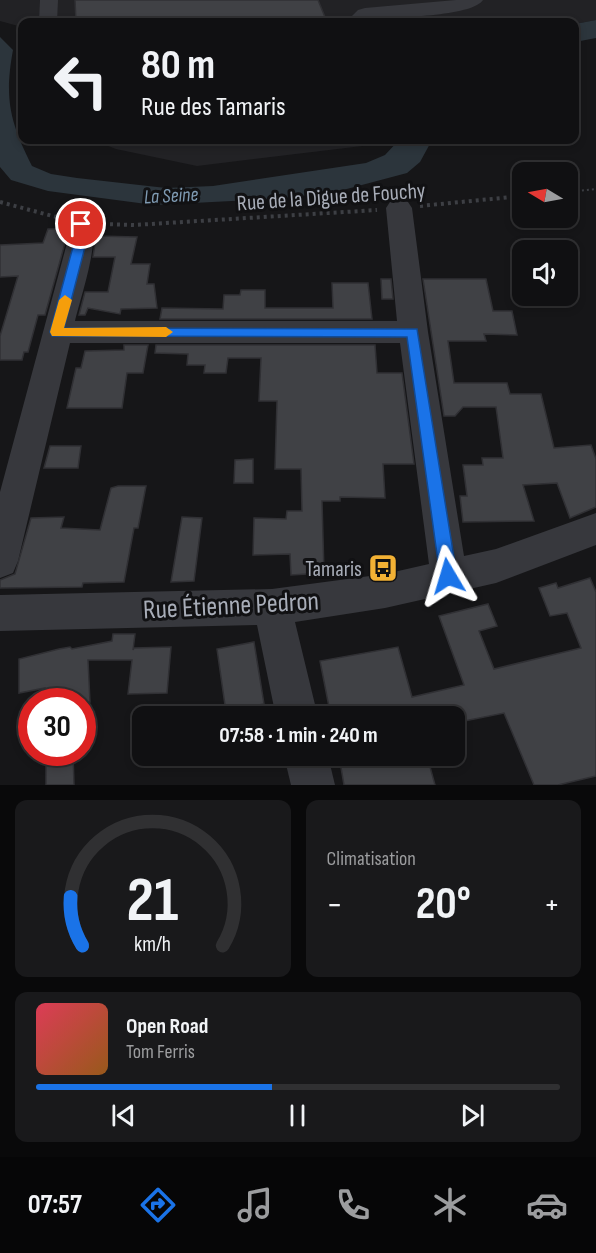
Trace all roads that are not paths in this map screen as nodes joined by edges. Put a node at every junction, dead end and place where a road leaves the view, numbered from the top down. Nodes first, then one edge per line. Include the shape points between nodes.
1 (49, 0) edge
2 (474, 0) edge
3 (48, 18) edge
4 (360, 18) edge
5 (399, 208) road end
6 (81, 224) road end
7 (57, 332) junction
8 (413, 332) junction
9 (596, 530) edge
10 (0, 561) edge
11 (448, 576) junction
12 (272, 607) junction
13 (0, 613) edge
14 (294, 706) edge
15 (308, 766) edge
16 (313, 785) edge

1 - 3 street
2 - 4 street via 464,5 365,14
5 - 8 street
6 - 7 street via 80,243
7 - 8 street
7 - 10 street
8 - 11 street
9 - 11 street, Rue Étienne Pedron via 496,566
11 - 12 street, Rue Étienne Pedron via 385,591
12 - 13 street, Rue Étienne Pedron
12 - 14 street
15 - 16 street

